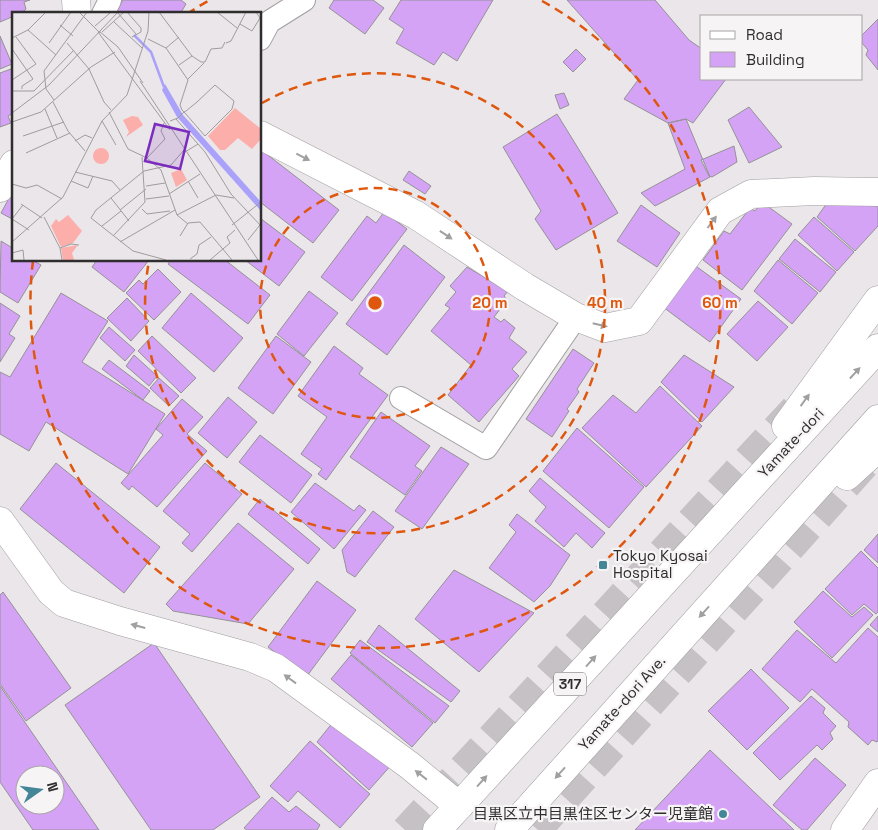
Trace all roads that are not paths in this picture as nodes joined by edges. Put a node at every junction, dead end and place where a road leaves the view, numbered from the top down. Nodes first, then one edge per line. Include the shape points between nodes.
1 (110, 0) edge
2 (304, 0) edge
3 (104, 12) edge
4 (261, 37) edge
5 (261, 136) edge
6 (12, 167) edge
7 (0, 188) edge
8 (878, 192) edge
9 (878, 300) edge
10 (576, 317) junction
11 (878, 348) edge
12 (401, 398) dead end
13 (878, 419) edge
14 (878, 448) edge
15 (0, 521) edge
16 (704, 538) junction
17 (736, 576) junction
18 (878, 783) edge
19 (459, 806) junction
20 (437, 830) edge
21 (509, 830) edge
22 (845, 830) edge

1 - 3 lane
2 - 4 lane via 269,22
5 -> 10 main road via 416,215
6 - 7 main road
10 -> 8 main road via 605,328 639,321 720,211 751,194
16 -> 9 main road, 317
10 - 12 lane via 486,448
16 -> 11 main road, Yamate-dori / 317
13 - 17 main road
14 - 17 main road
19 -> 15 main road via 409,765 276,668 250,657 120,622 64,603 51,592
19 -> 16 main road, 317
17 -> 21 main road, Yamate-dori Ave.
18 - 22 main road
19 - 20 main road, 317

